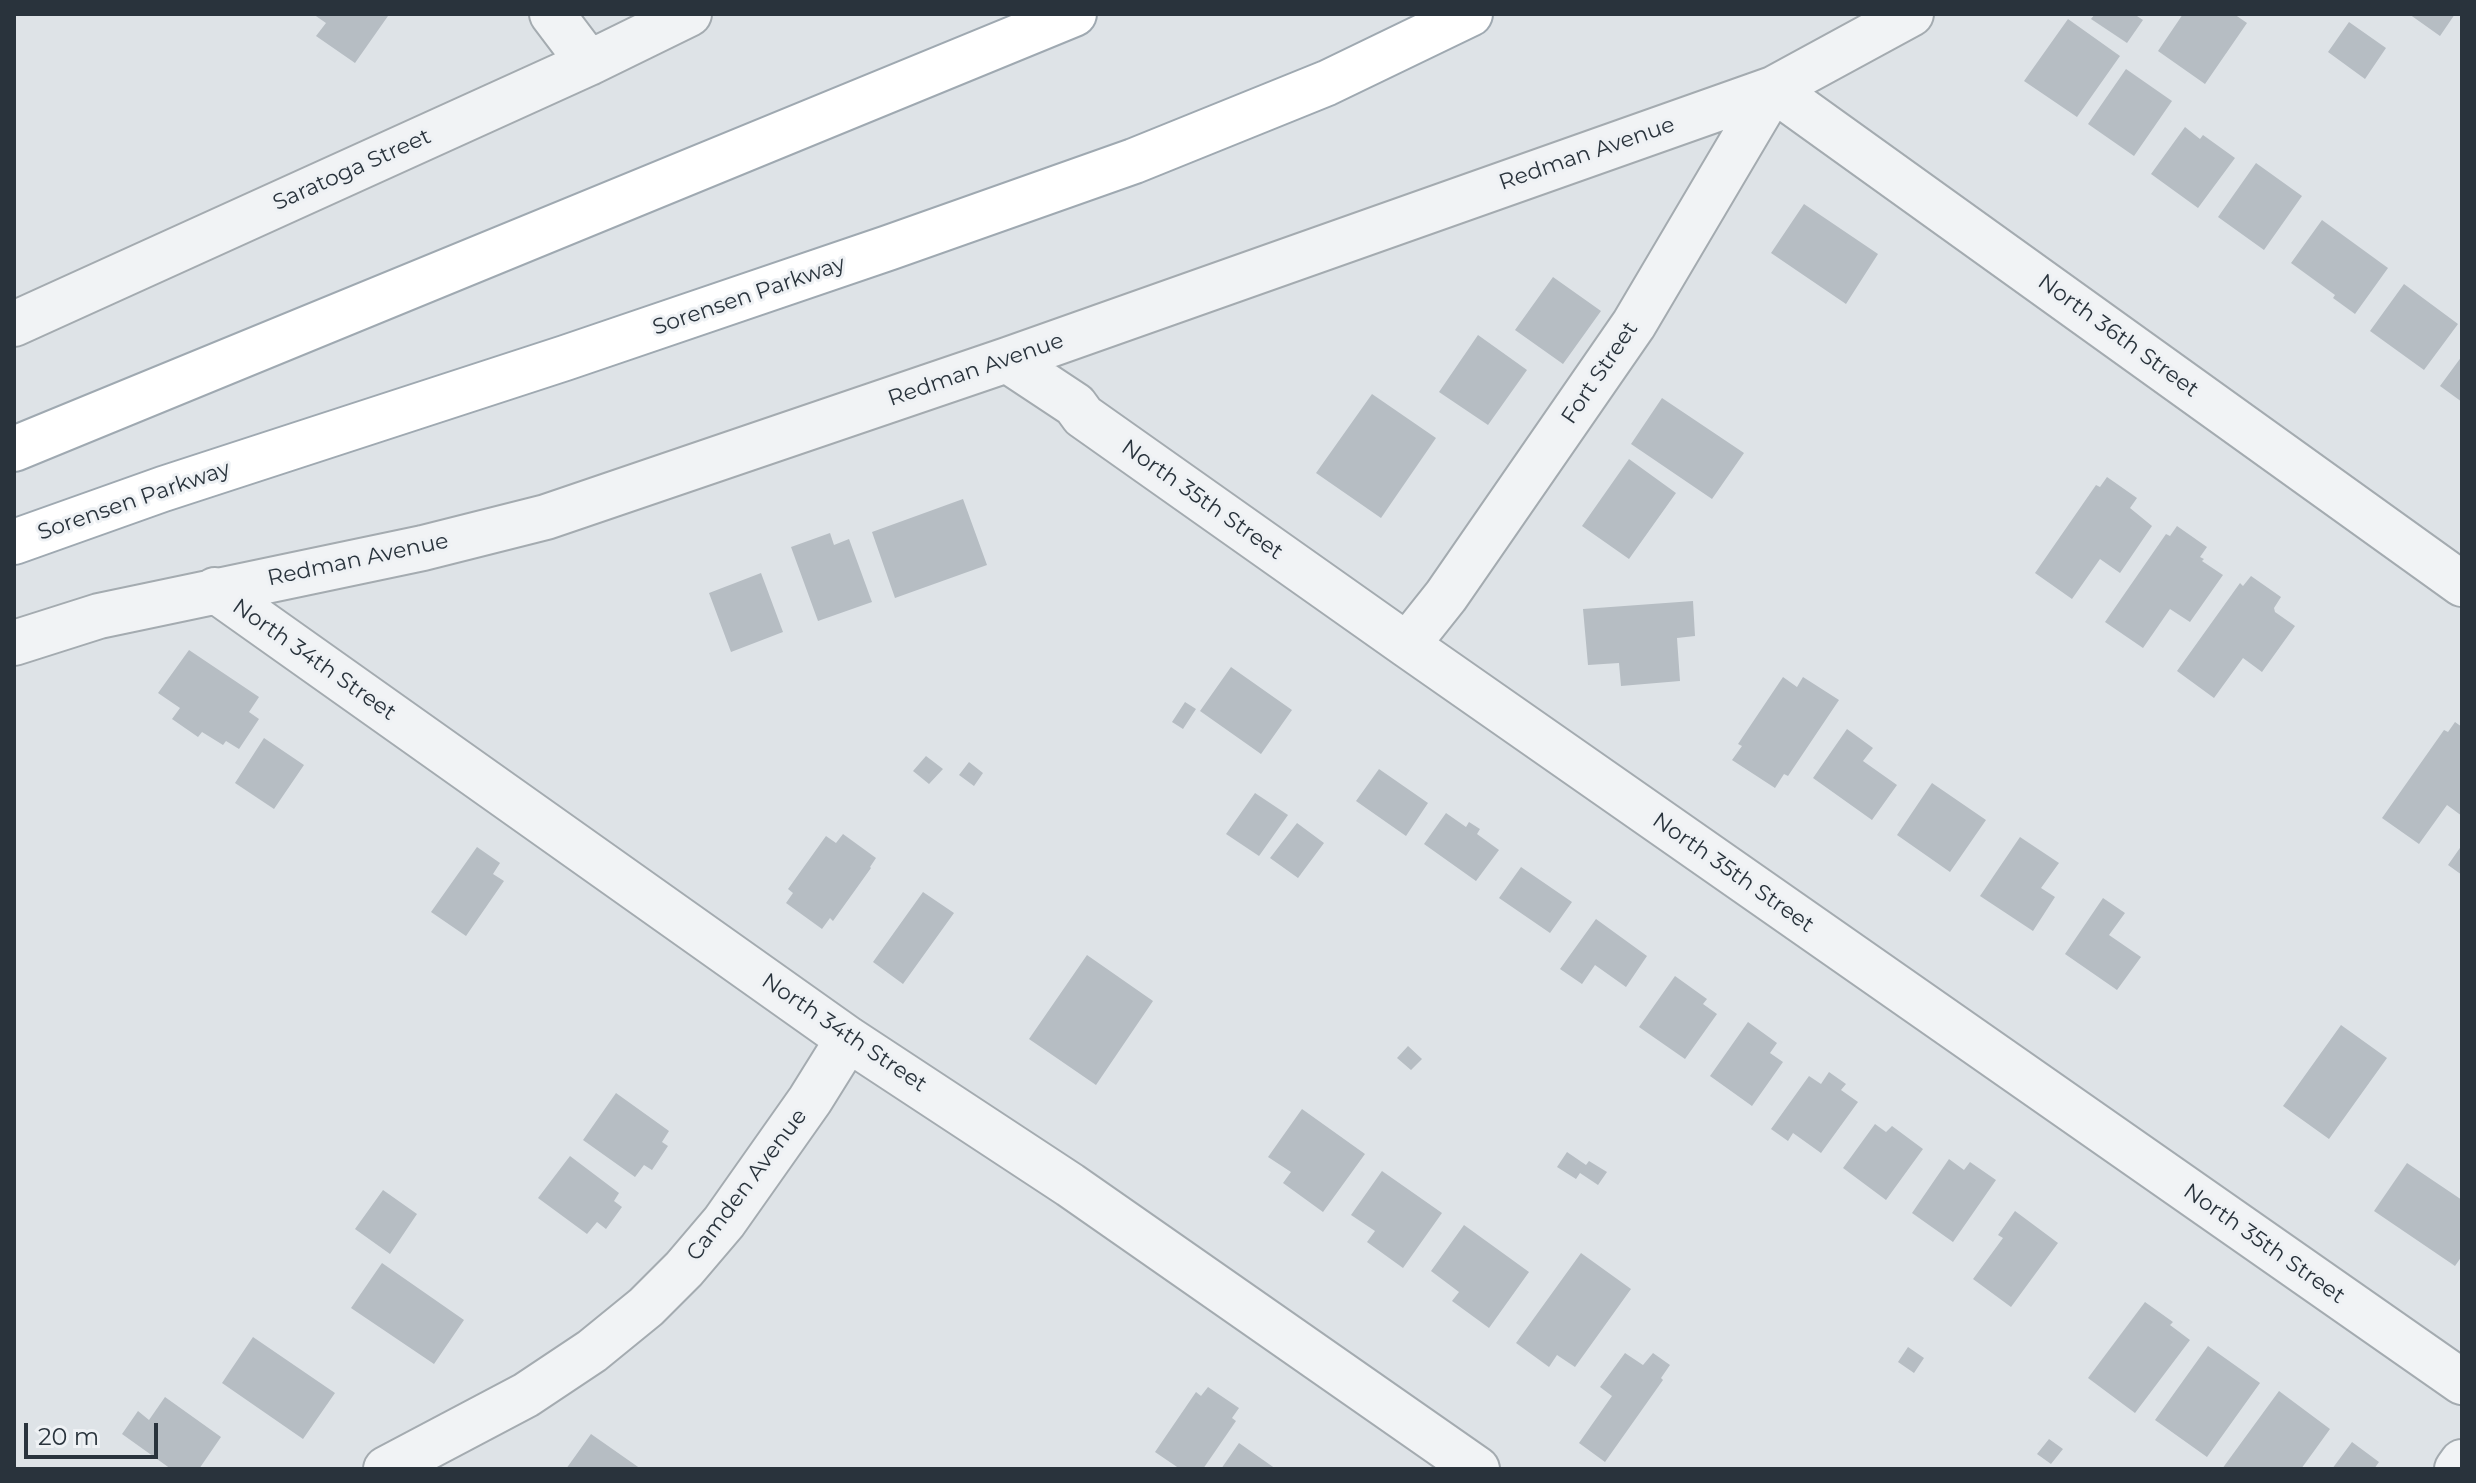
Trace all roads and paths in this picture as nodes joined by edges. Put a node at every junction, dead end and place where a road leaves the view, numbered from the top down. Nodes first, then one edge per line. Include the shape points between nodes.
1 (552, 14) edge
2 (689, 14) edge
3 (1074, 14) edge
4 (1470, 14) edge
5 (1911, 14) edge
6 (589, 63) junction
7 (1773, 89) junction
8 (14, 324) edge
9 (1007, 360) junction
10 (14, 449) edge
11 (14, 542) edge
12 (2462, 584) edge
13 (215, 590) junction
14 (14, 643) edge
15 (1407, 645) junction
16 (848, 1039) junction
17 (2462, 1382) edge
18 (2462, 1462) edge
19 (386, 1469) edge
20 (1477, 1469) edge
21 (2457, 1469) edge

1 - 6 street
2 - 6 street, Saratoga Street
3 - 10 main road
4 - 11 main road, Sorensen Parkway via 1327,83 1134,161
5 - 7 street, Redman Avenue
6 - 8 street, Saratoga Street
7 - 9 street, Redman Avenue
7 - 12 street, North 36th Street
7 - 15 street, Fort Street via 1634,324
9 - 13 street, Redman Avenue via 546,517
9 - 15 street, North 35th Street
13 - 14 street, Redman Avenue via 99,616
13 - 16 street, North 34th Street
15 - 17 street, North 35th Street
16 - 19 street, Camden Avenue via 724,1222 646,1307 526,1395
16 - 20 street, North 34th Street via 1070,1185
18 - 21 street

